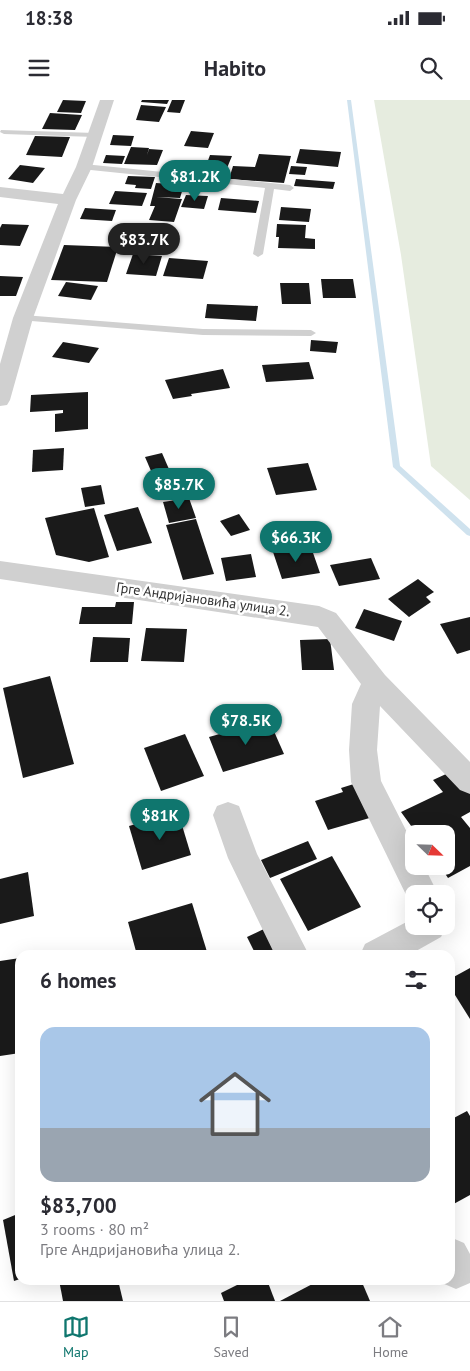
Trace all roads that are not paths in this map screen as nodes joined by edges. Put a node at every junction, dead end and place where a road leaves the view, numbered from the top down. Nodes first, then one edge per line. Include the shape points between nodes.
1 (107, 100) edge
2 (4, 132) dead end
3 (95, 135) junction
4 (84, 167) junction
5 (270, 186) junction
6 (290, 188) dead end
7 (0, 192) edge
8 (68, 200) junction
9 (258, 254) dead end
10 (23, 318) junction
11 (311, 333) dead end
12 (0, 400) edge
13 (0, 570) edge
14 (375, 684) junction
15 (470, 781) edge
16 (228, 815) dead end
17 (418, 885) edge
18 (414, 935) edge
19 (289, 950) edge
20 (386, 950) edge

1 - 3 street
2 - 3 lane
3 - 4 street
4 - 5 lane
4 - 8 street
5 - 6 lane
5 - 9 lane
7 - 8 street
8 - 10 street
10 - 11 lane via 203,332
10 - 12 street
13 - 14 street, Грге Андријановића улица 2. via 320,616 327,620
14 - 15 street, Грге Андријановића улица 2.
14 - 17 street via 366,704 363,750 366,782
16 - 19 street via 242,858
18 - 20 street

